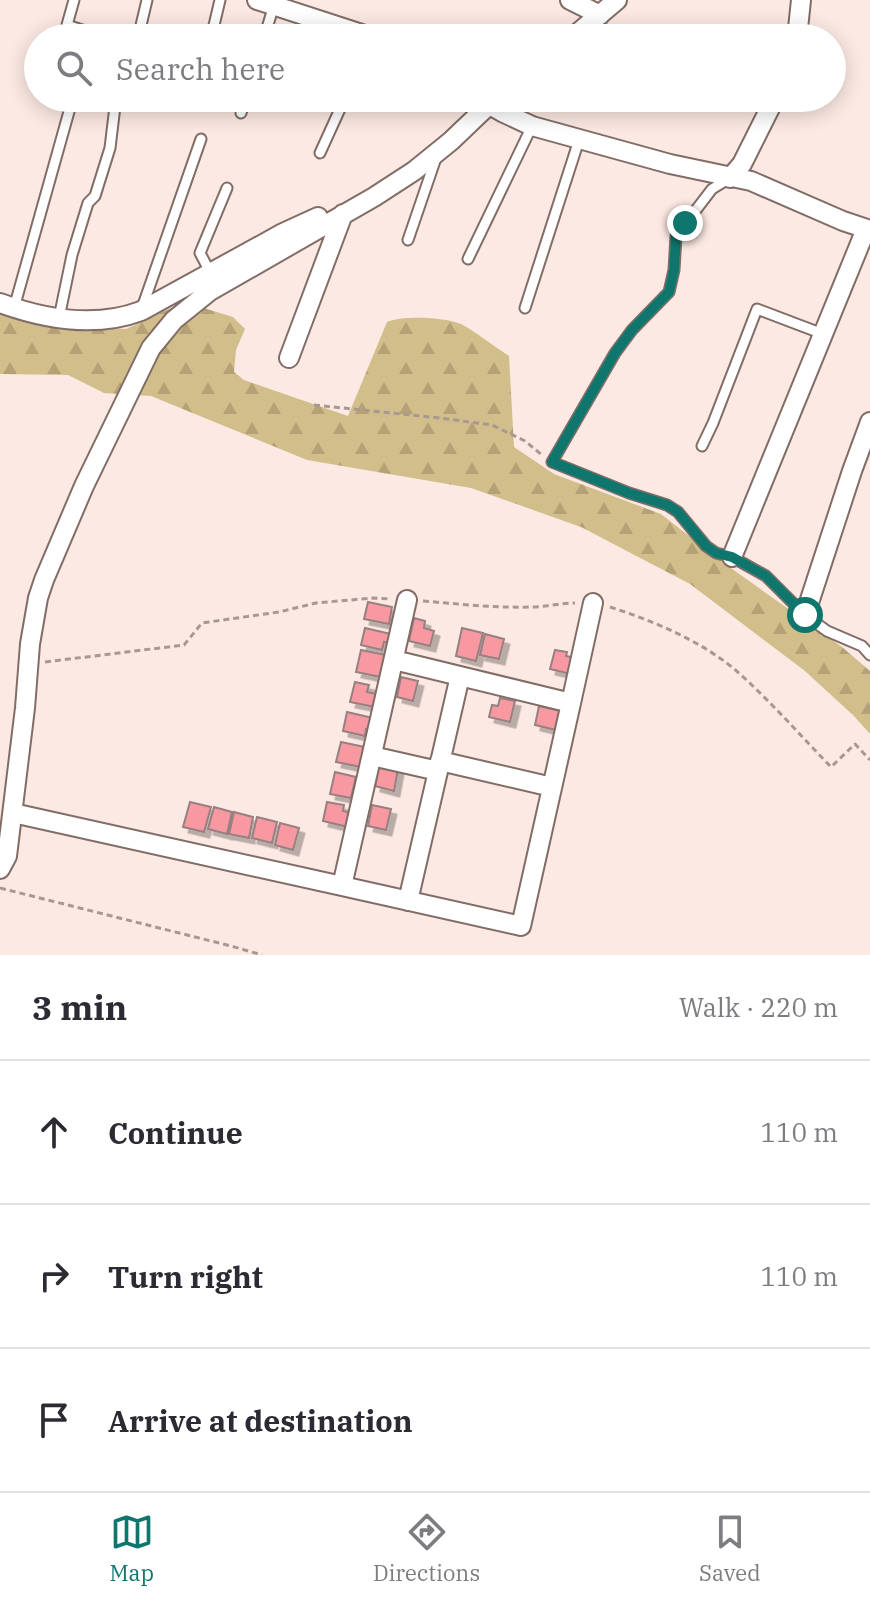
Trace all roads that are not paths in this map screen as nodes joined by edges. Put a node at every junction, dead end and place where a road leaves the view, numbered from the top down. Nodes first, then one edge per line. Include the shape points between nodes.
1 (74, 0) edge
2 (147, 0) edge
3 (220, 0) edge
4 (570, 0) edge
5 (617, 0) edge
6 (801, 0) edge
7 (264, 2) edge
8 (600, 15) junction
9 (67, 24) edge
10 (141, 24) edge
11 (214, 24) edge
12 (264, 24) edge
13 (330, 24) edge
14 (589, 24) edge
15 (798, 24) edge
16 (69, 112) edge
17 (114, 112) edge
18 (339, 112) edge
19 (476, 112) edge
20 (508, 112) edge
21 (768, 112) edge
22 (532, 126) junction
23 (201, 139) dead end
24 (579, 140) junction
25 (439, 151) junction
26 (320, 153) dead end
27 (414, 171) junction
28 (730, 178) junction
29 (227, 188) dead end
30 (343, 214) junction
31 (868, 229) edge
32 (408, 240) dead end
33 (468, 259) dead end
34 (210, 272) junction
35 (7, 306) edge
36 (525, 308) dead end
37 (141, 311) junction
38 (59, 318) junction
39 (823, 334) junction
40 (289, 358) dead end
41 (870, 422) edge
42 (702, 446) dead end
43 (732, 557) junction
44 (407, 600) road end
45 (593, 603) road end
46 (805, 615) junction
47 (870, 655) edge
48 (394, 660) junction
49 (460, 676) junction
50 (571, 703) junction
51 (372, 756) junction
52 (439, 766) junction
53 (552, 787) junction
54 (13, 813) junction
55 (0, 869) edge
56 (342, 886) junction
57 (408, 901) junction

1 - 9 lane
2 - 10 lane
3 - 11 lane
4 - 8 street
5 - 8 street
6 - 15 street
7 - 12 lane
7 - 13 street
8 - 14 street
16 - 35 lane
17 - 38 lane via 110,148 72,255
18 - 26 lane
19 - 25 street
20 - 22 street
21 - 28 street
22 - 24 street
22 - 33 lane
23 - 37 lane
24 - 28 street
24 - 36 lane
25 - 27 street
25 - 32 lane
27 - 30 street
27 - 34 street
28 - 31 street via 751,181
28 - 43 lane via 712,189 676,236 669,292 615,353 552,462 667,505 706,546
29 - 34 lane via 200,253
30 - 40 street
30 - 54 street via 210,291 174,320 151,348 44,580 33,622
31 - 39 street
34 - 37 street
35 - 38 street
37 - 38 street via 109,319
39 - 42 lane via 757,309
39 - 43 street
41 - 46 street
43 - 46 lane via 766,576
44 - 48 street
45 - 50 street
46 - 47 lane
48 - 49 street
48 - 51 street
49 - 50 street
49 - 52 street
50 - 53 street
51 - 52 street
51 - 56 street
52 - 53 street
52 - 57 street
53 - 57 street via 521,926
54 - 55 street
54 - 56 street
56 - 57 street

